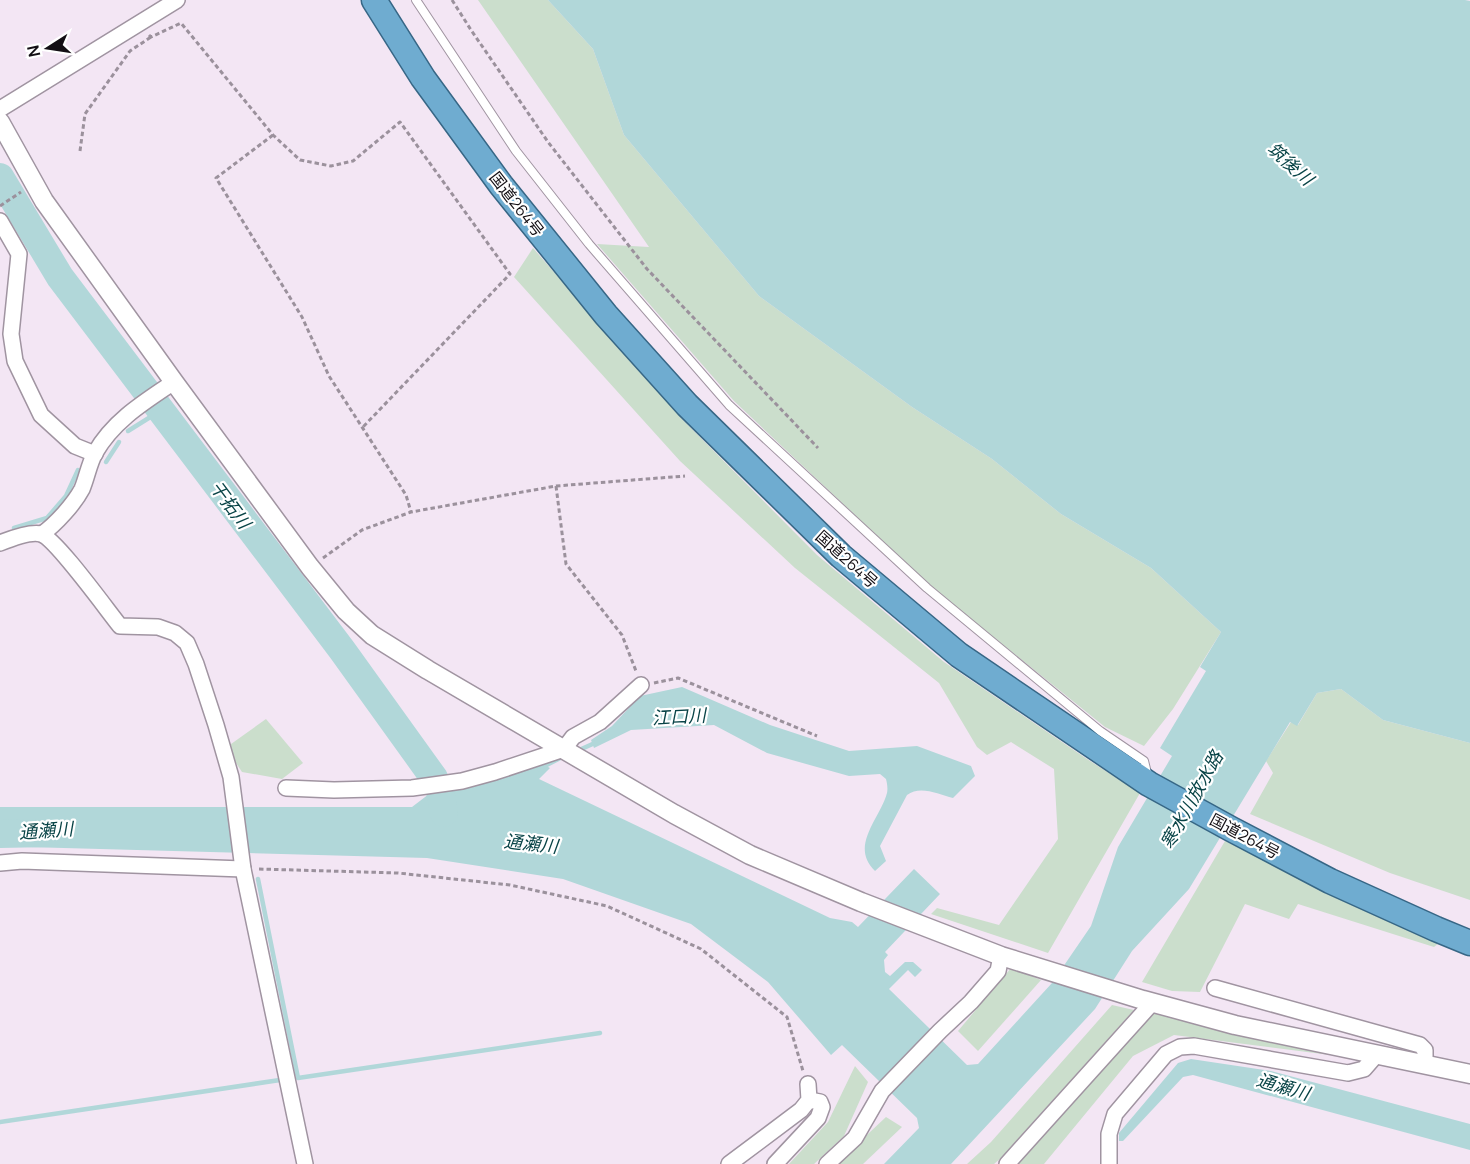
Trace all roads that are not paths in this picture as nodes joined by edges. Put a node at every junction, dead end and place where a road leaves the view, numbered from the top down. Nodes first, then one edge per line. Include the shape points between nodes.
1 (177, 0) edge
2 (374, 0) edge
3 (416, 0) edge
4 (0, 109) edge
5 (0, 122) edge
6 (0, 221) edge
7 (168, 386) junction
8 (95, 454) junction
9 (42, 534) junction
10 (0, 543) edge
11 (641, 685) road end
12 (571, 754) junction
13 (1149, 784) junction
14 (286, 788) dead end
15 (0, 863) edge
16 (243, 866) junction
17 (1470, 942) edge
18 (1008, 958) junction
19 (1215, 988) dead end
20 (1148, 1001) junction
21 (1377, 1054) junction
22 (1425, 1064) junction
23 (1470, 1074) edge
24 (807, 1084) road end
25 (808, 1100) junction
26 (305, 1164) edge
27 (729, 1164) edge
28 (775, 1164) edge
29 (827, 1164) edge
30 (1007, 1164) edge
31 (1109, 1164) edge

1 - 4 street
2 - 13 highway, 国道264号 via 423,78 501,185 606,315 687,405 841,556 959,655
3 - 13 lane via 516,151 589,244 729,405 927,588 1100,731 1144,761
5 - 7 street via 44,201
6 - 8 street via 20,254 11,334 15,361 41,415 75,446
7 - 8 street via 114,427
7 - 12 street via 346,611 372,635
8 - 9 street via 81,489 56,525
9 - 10 street
9 - 16 street via 120,626 158,627 187,643 231,777
11 - 12 street via 600,722 573,737
12 - 14 street via 462,781 412,788
12 - 18 street via 750,855
13 - 17 highway, 国道264号 via 1330,881
15 - 16 street
16 - 26 street
18 - 20 street
18 - 29 street via 971,1002 882,1091 855,1138
19 - 22 street via 1420,1045 1425,1050
20 - 21 street via 1235,1025
20 - 30 street
21 - 22 street
21 - 31 street via 1364,1070 1348,1073 1194,1046 1180,1047 1166,1054 1115,1114 1109,1134
22 - 23 street
24 - 25 street
25 - 27 street via 801,1110
25 - 28 street via 820,1102 818,1118

